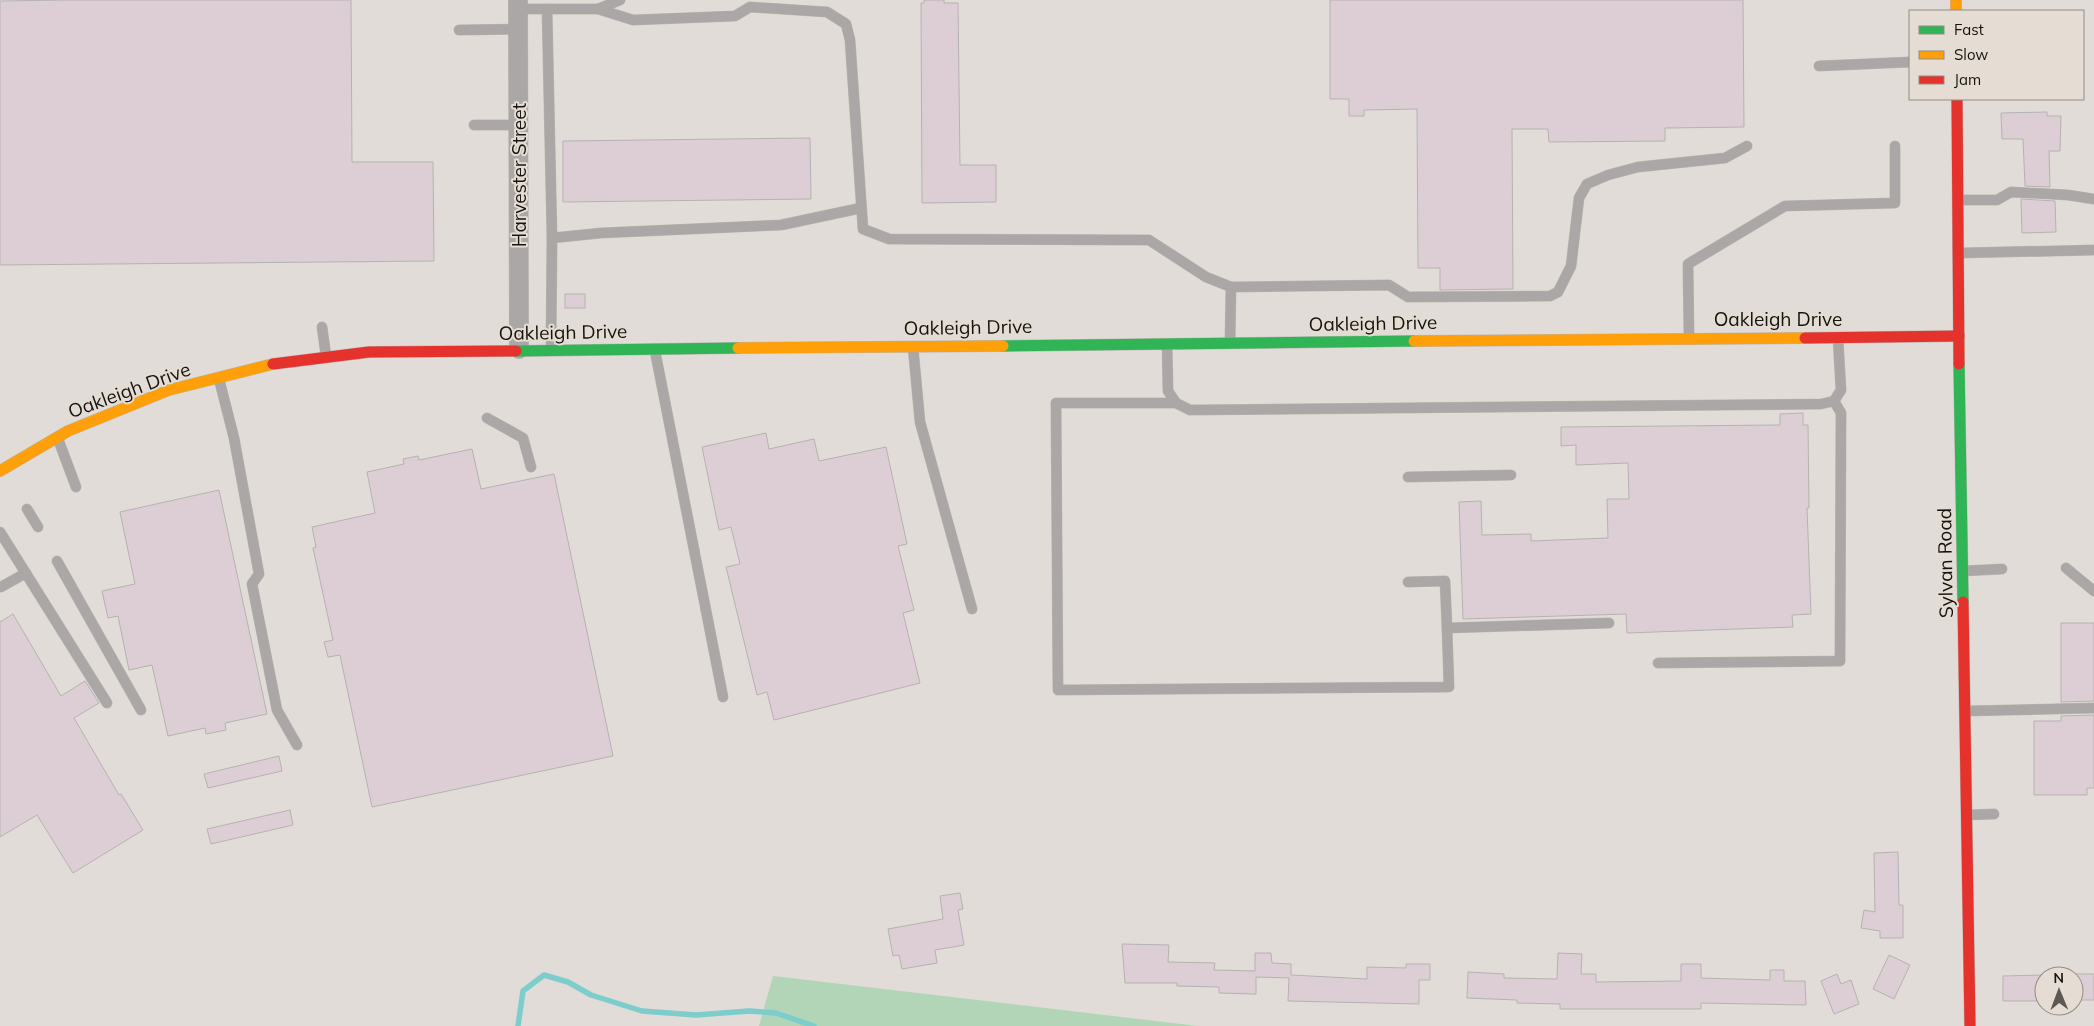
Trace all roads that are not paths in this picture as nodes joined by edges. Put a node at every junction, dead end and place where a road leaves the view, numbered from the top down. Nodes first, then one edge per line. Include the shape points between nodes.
1 (620, 0) edge
2 (740, 0) edge
3 (518, 5) edge
4 (750, 7) junction
5 (547, 9) junction
6 (598, 9) junction
7 (518, 29) junction
8 (459, 30) dead end
9 (1909, 62) edge
10 (1818, 66) dead end
11 (1957, 100) edge
12 (474, 125) dead end
13 (519, 125) junction
14 (1746, 146) dead end
15 (1895, 146) dead end
16 (2094, 199) edge
17 (1957, 200) junction
18 (861, 208) junction
19 (552, 238) junction
20 (2094, 250) edge
21 (1960, 253) junction
22 (1231, 287) junction
23 (322, 327) dead end
24 (1838, 336) junction
25 (1959, 336) junction
26 (1689, 338) junction
27 (1230, 342) junction
28 (1167, 343) junction
29 (913, 346) junction
30 (655, 348) junction
31 (550, 349) junction
32 (520, 350) junction
33 (326, 357) junction
34 (219, 378) junction
35 (1834, 401) junction
36 (1176, 403) junction
37 (486, 418) dead end
38 (57, 438) junction
39 (531, 467) dead end
40 (0, 471) edge
41 (1511, 475) dead end
42 (1408, 477) dead end
43 (76, 487) dead end
44 (27, 509) dead end
45 (38, 527) dead end
46 (0, 532) edge
47 (56, 561) dead end
48 (2066, 568) dead end
49 (2002, 569) dead end
50 (1962, 571) junction
51 (26, 573) junction
52 (1408, 582) dead end
53 (0, 587) edge
54 (2094, 591) edge
55 (972, 609) dead end
56 (1609, 623) dead end
57 (1447, 628) junction
58 (1658, 663) dead end
59 (723, 697) dead end
60 (107, 703) dead end
61 (2094, 708) edge
62 (141, 710) dead end
63 (1965, 711) junction
64 (297, 745) dead end
65 (1994, 814) dead end
66 (1967, 815) junction
67 (1970, 1026) edge

1 - 6 lane
2 - 4 lane
3 - 5 lane
3 - 7 street, Harvester Street
4 - 6 lane via 735,16 633,20
4 - 18 lane via 827,12 846,24 850,40
5 - 6 lane
5 - 19 lane
7 - 8 lane
7 - 13 street, Harvester Street
9 - 10 lane
11 - 17 street, Sylvan Road
12 - 13 lane
13 - 32 street, Harvester Street
14 - 22 lane via 1725,158 1638,167 1587,184 1579,198 1571,266 1558,292 1550,296 1408,297 1389,285
15 - 26 lane via 1895,203 1785,206 1688,264
16 - 17 lane via 2011,192 1997,200
17 - 21 street, Sylvan Road
18 - 19 lane via 781,225
18 - 22 lane via 862,229 889,239 1149,240 1206,277
19 - 31 lane
20 - 21 lane
21 - 25 street, Sylvan Road
22 - 27 lane
23 - 33 lane
24 - 25 street, Oakleigh Drive
24 - 26 street, Oakleigh Drive
24 - 35 lane via 1841,390
25 - 50 street, Sylvan Road
26 - 27 street, Oakleigh Drive
27 - 28 street, Oakleigh Drive
28 - 29 street, Oakleigh Drive
28 - 36 lane via 1168,391
29 - 30 street, Oakleigh Drive
29 - 55 lane via 920,422
30 - 31 street, Oakleigh Drive
30 - 59 lane
31 - 32 street, Oakleigh Drive
32 - 33 street, Oakleigh Drive via 369,352
33 - 34 street, Oakleigh Drive via 274,364
34 - 38 street, Oakleigh Drive via 169,390
34 - 64 lane via 234,438 259,574 252,584 277,710
35 - 36 lane via 1821,404 1190,410
35 - 58 lane via 1842,413 1840,661
36 - 57 lane via 1056,403 1058,690 1449,687
37 - 39 lane via 523,438
38 - 40 street, Oakleigh Drive
38 - 43 lane
41 - 42 lane
44 - 45 lane
46 - 51 lane
47 - 62 lane
48 - 54 lane
49 - 50 lane
50 - 63 street, Sylvan Road
51 - 53 lane
51 - 60 lane
52 - 57 lane via 1445,581
56 - 57 lane
61 - 63 lane
63 - 66 street, Sylvan Road
65 - 66 lane
66 - 67 street, Sylvan Road

